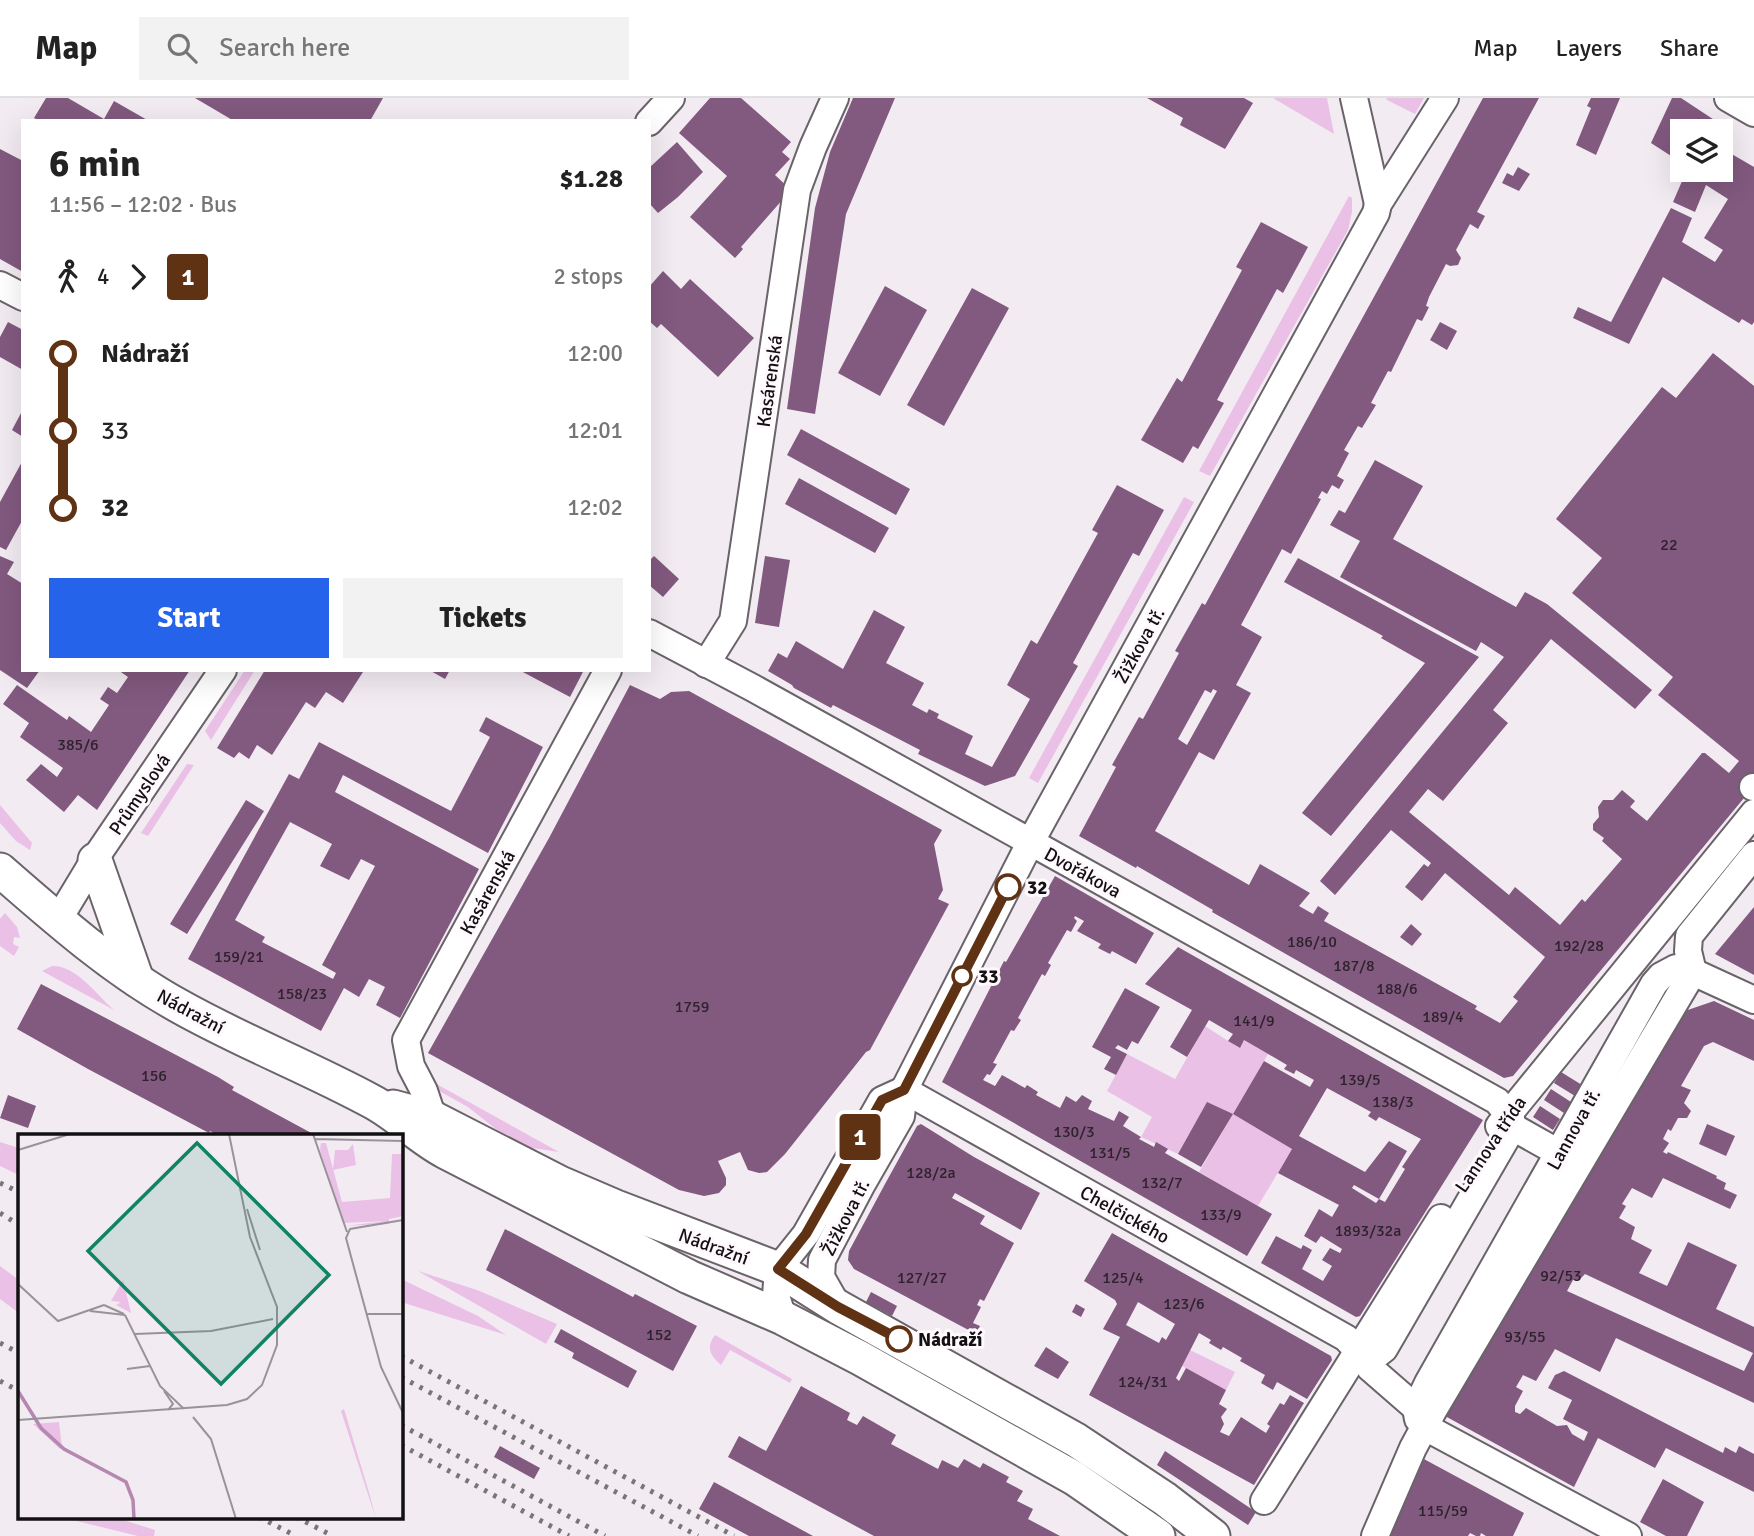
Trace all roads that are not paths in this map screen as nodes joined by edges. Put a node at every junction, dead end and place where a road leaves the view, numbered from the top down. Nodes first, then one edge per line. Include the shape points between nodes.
1 (671, 98) edge
2 (835, 98) edge
3 (1354, 98) edge
4 (1445, 98) edge
5 (1728, 98) edge
6 (1754, 113) edge
7 (651, 120) edge
8 (1378, 204) junction
9 (0, 285) edge
10 (21, 296) edge
11 (651, 635) edge
12 (706, 664) junction
13 (222, 672) edge
14 (607, 672) edge
15 (1754, 813) edge
16 (1030, 843) junction
17 (1754, 855) edge
18 (95, 860) junction
19 (0, 870) edge
20 (58, 919) junction
21 (1697, 974) junction
22 (137, 980) junction
23 (1754, 1000) edge
24 (904, 1090) junction
25 (374, 1102) junction
26 (1507, 1115) junction
27 (433, 1118) junction
28 (1559, 1153) junction
29 (778, 1269) junction
30 (838, 1307) junction
31 (783, 1318) junction
32 (1356, 1348) junction
33 (1425, 1422) junction
34 (1264, 1501) dead end
35 (1158, 1536) edge
36 (1213, 1536) edge
37 (1375, 1536) edge
38 (1628, 1536) edge

1 - 7 street
2 - 12 street, Kasárenská via 797,191 733,621
3 - 8 street
4 - 8 street, Žižkova tř.
5 - 6 street
8 - 16 street, Žižkova tř.
9 - 10 street
11 - 12 street, Dvořákova
12 - 16 street, Dvořákova
13 - 18 street, Průmyslová
14 - 27 street, Kasárenská via 406,1040 411,1066
15 - 26 street, Lannova třída
16 - 24 street, Žižkova tř.
16 - 26 street, Dvořákova
17 - 21 street via 1689,936 1688,951
18 - 20 street, Průmyslová
18 - 22 main road
19 - 20 main road, Nádražní
20 - 22 main road, Nádražní
21 - 23 street
21 - 28 street, Lannova tř. via 1676,968 1654,984
21 - 33 street
22 - 25 main road, Nádražní via 180,1007
24 - 29 street, Žižkova tř. via 882,1100 806,1234
24 - 30 street, Žižkova tř. via 901,1116 822,1260 821,1277
24 - 32 street, Chelčického
25 - 27 main road, Nádražní
25 - 31 main road, Nádražní via 428,1143 689,1277
26 - 28 street, Lannova třída
26 - 32 street, Lannova třída
27 - 29 main road, Nádražní via 582,1193
28 - 33 street, Lannova tř. via 1428,1383
29 - 30 main road, Nádražní
29 - 31 street via 776,1296
30 - 36 main road, Nádražní via 1076,1440
31 - 35 main road, Nádražní via 1062,1471
32 - 33 street
32 - 34 street, Lannova třída
33 - 37 street
33 - 38 street

